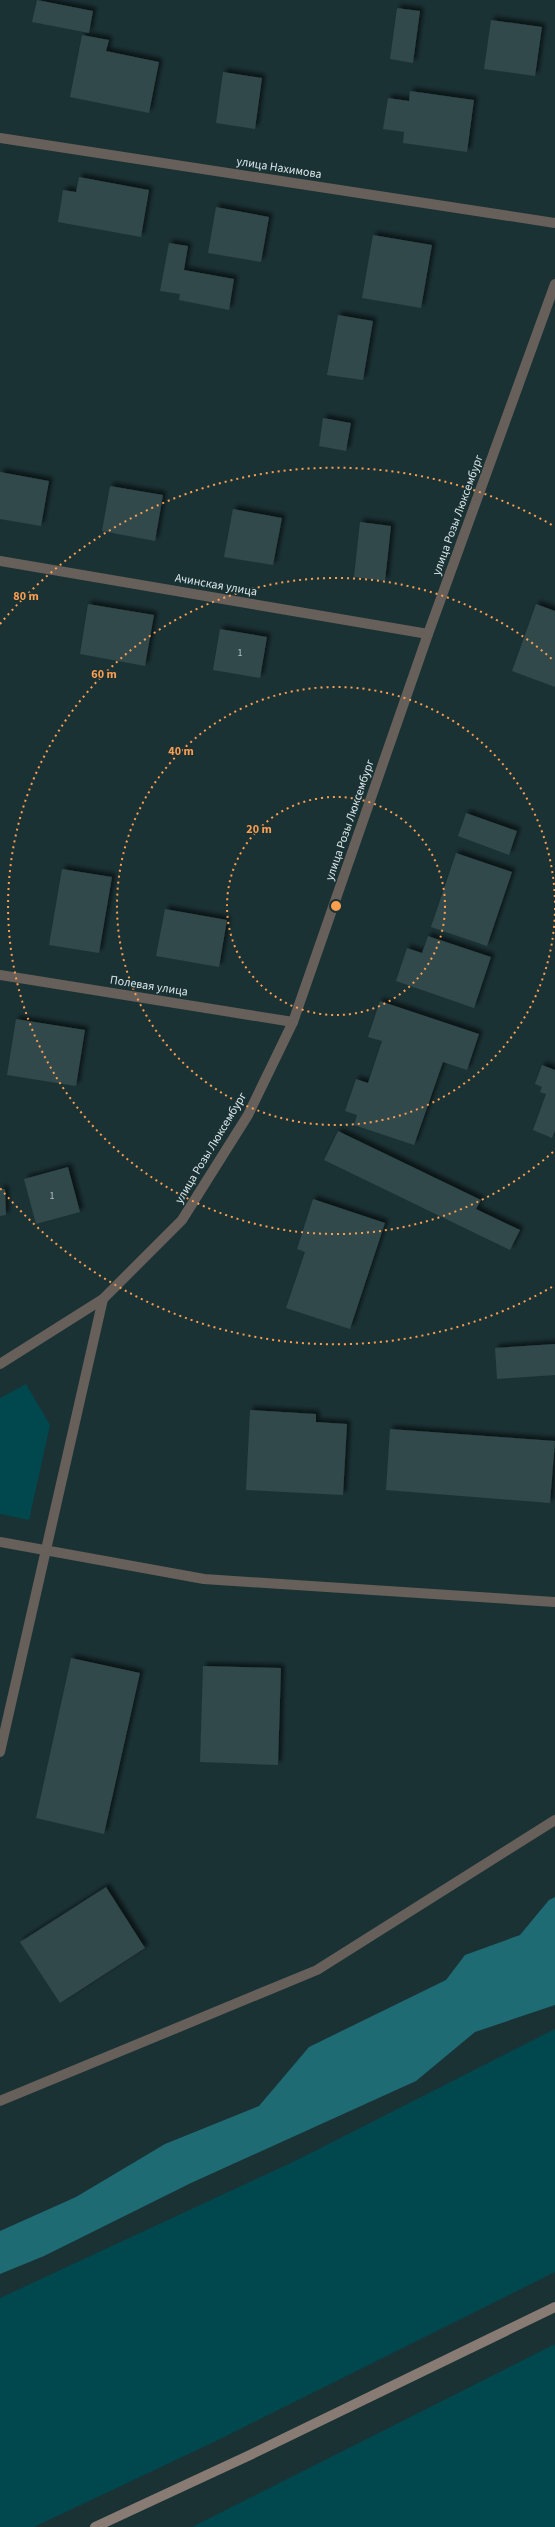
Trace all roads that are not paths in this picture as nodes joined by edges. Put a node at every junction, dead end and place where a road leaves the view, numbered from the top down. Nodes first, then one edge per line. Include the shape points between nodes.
1 (0, 138) edge
2 (555, 223) edge
3 (555, 284) edge
4 (0, 561) edge
5 (428, 634) junction
6 (0, 975) edge
7 (293, 1022) junction
8 (103, 1299) junction
9 (0, 1364) edge
10 (0, 1542) edge
11 (47, 1551) junction
12 (555, 1602) edge
13 (0, 1752) edge
14 (555, 1820) edge
15 (0, 2101) edge
16 (555, 2307) edge
17 (95, 2527) edge

1 - 2 street, улица Нахимова
3 - 5 street, улица Розы Люксембург
4 - 5 street, Ачинская улица
5 - 7 street, улица Розы Люксембург
6 - 7 street, Полевая улица
7 - 8 street, улица Розы Люксембург via 248,1115 182,1220
8 - 9 street, улица Розы Люксембург
8 - 11 street
10 - 11 street
11 - 12 street via 204,1579
11 - 13 street
14 - 15 street via 317,1970
16 - 17 main road via 258,2452

